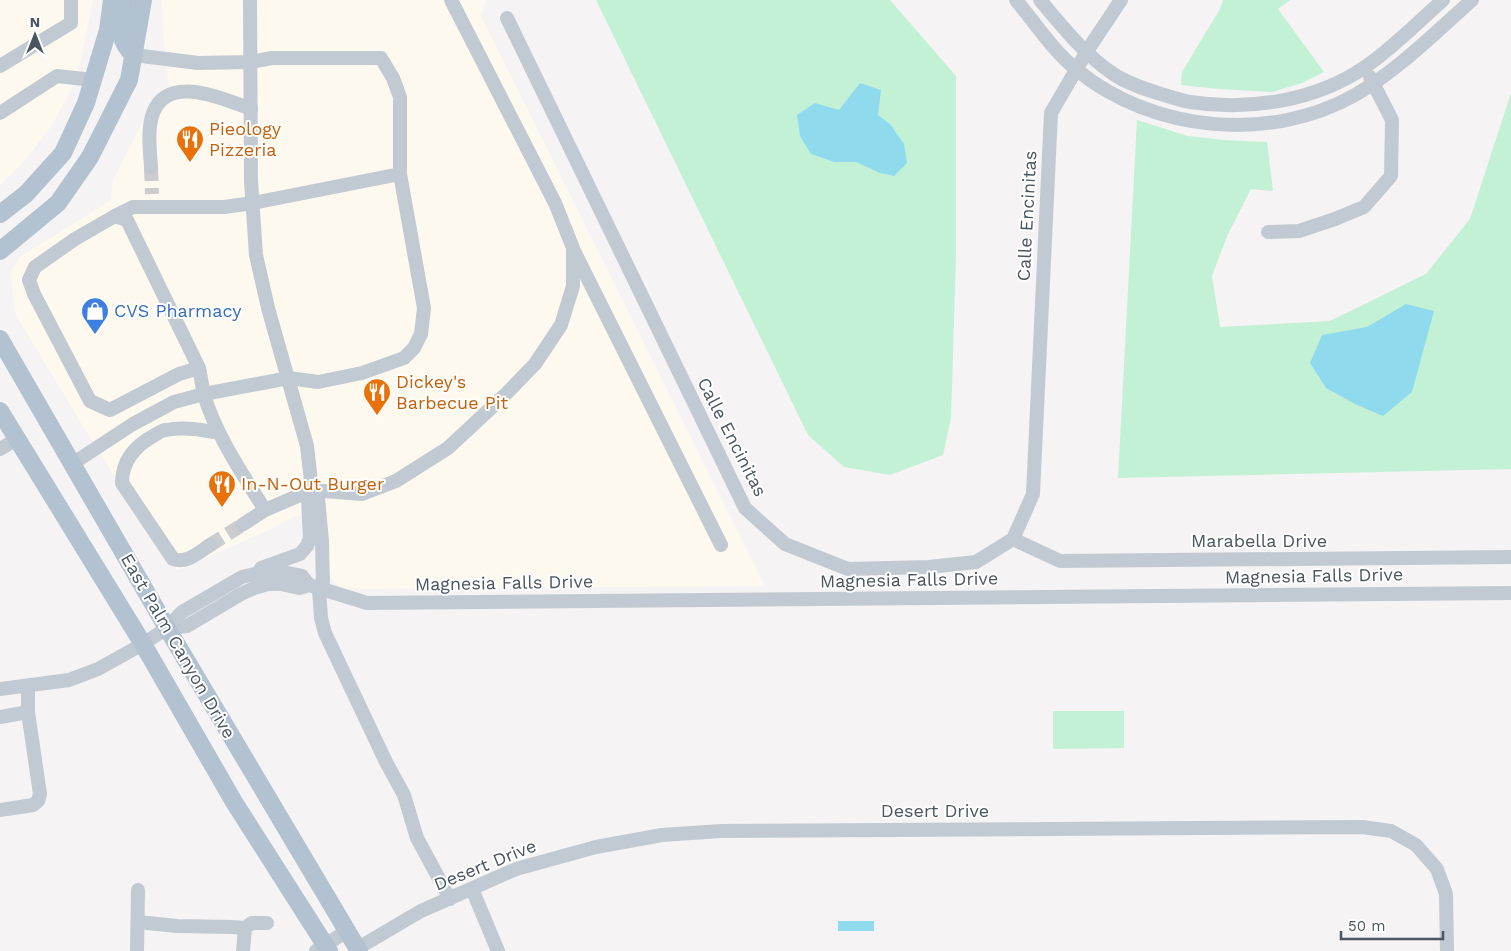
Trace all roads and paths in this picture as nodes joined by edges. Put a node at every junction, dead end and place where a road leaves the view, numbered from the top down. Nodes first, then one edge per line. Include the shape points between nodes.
1 (71, 0) edge
2 (112, 0) edge
3 (125, 0) edge
4 (143, 0) edge
5 (250, 0) edge
6 (451, 0) edge
7 (1016, 0) edge
8 (1040, 0) edge
9 (1120, 0) edge
10 (1443, 0) edge
11 (1472, 0) edge
12 (506, 18) dead end
13 (1087, 51) junction
14 (134, 55) junction
15 (251, 62) junction
16 (0, 66) edge
17 (1365, 67) junction
18 (1076, 70) junction
19 (93, 80) junction
20 (1374, 84) junction
21 (251, 109) junction
22 (0, 113) edge
23 (150, 167) tunnel mouth
24 (400, 174) junction
25 (252, 203) junction
26 (0, 214) edge
27 (114, 216) junction
28 (1268, 232) dead end
29 (573, 248) junction
30 (0, 251) edge
31 (0, 339) edge
32 (199, 368) junction
33 (289, 378) junction
34 (204, 394) junction
35 (0, 411) edge
36 (213, 432) dead end
37 (17, 439) junction
38 (0, 449) edge
39 (72, 464) junction
40 (312, 490) junction
41 (265, 510) junction
42 (242, 526) tunnel mouth
43 (1013, 539) junction
44 (210, 546) tunnel mouth
45 (721, 546) dead end
46 (1511, 557) edge
47 (251, 575) junction
48 (317, 588) junction
49 (1511, 593) edge
50 (167, 628) junction
51 (143, 644) junction
52 (28, 686) junction
53 (0, 689) edge
54 (28, 712) junction
55 (0, 717) edge
56 (0, 810) edge
57 (472, 888) junction
58 (138, 890) dead end
59 (450, 898) junction
60 (138, 922) junction
61 (268, 923) dead end
62 (244, 928) junction
63 (347, 931) junction
64 (323, 949) edge
65 (358, 950) edge
66 (137, 951) edge
67 (243, 951) edge
68 (498, 951) edge
69 (1447, 951) edge

1 - 16 street via 70,23
2 - 19 main road via 108,30
3 - 14 main road via 122,38
4 - 14 main road
5 - 15 street
6 - 29 street via 555,203
7 - 18 street
8 - 13 street
9 - 13 street, Calle Encinitas
10 - 17 street
11 - 20 street
12 - 43 street, Calle Encinitas via 745,508 785,544 848,569 976,562
13 - 17 street via 1113,73 1146,90 1189,102 1227,105 1278,101 1314,92
13 - 18 street, Calle Encinitas
14 - 15 street via 198,64
14 - 30 main road via 129,80 90,157 58,203
15 - 21 street
15 - 24 street via 272,58 381,58 400,97
17 - 20 street
18 - 20 street via 1126,101 1199,123 1231,126 1262,124 1317,113
18 - 43 street, Calle Encinitas via 1051,113 1033,494
19 - 22 street via 57,76
19 - 26 main road via 63,153 26,194
20 - 28 street via 1392,120 1391,176 1364,207 1299,231
21 - 23 street via 208,93 193,91 168,96 159,102 151,119
21 - 25 street
24 - 25 street
24 - 33 street via 424,308 421,334 414,348 404,358 362,373 318,382
25 - 27 street via 224,207 152,201
25 - 33 street via 256,254
27 - 32 street via 127,220
27 - 32 street via 36,267 29,280 90,401 110,410 179,374
29 - 40 street via 573,286 561,325 535,364 448,448 396,481 362,494
29 - 45 street
31 - 39 main road, East Palm Canyon Drive
32 - 34 street
33 - 34 street
33 - 40 street via 307,446
34 - 39 street via 174,402
34 - 41 street via 217,430
35 - 37 main road, East Palm Canyon Drive
36 - 44 street via 165,430 144,440 131,454 122,474 122,484 174,559 187,560
37 - 38 street
37 - 51 main road, East Palm Canyon Drive
39 - 50 main road, East Palm Canyon Drive
40 - 41 street
40 - 47 street via 308,499 310,538 304,551
40 - 48 street via 318,498 322,541
41 - 42 street
43 - 46 street, Marabella Drive via 1060,561
47 - 48 street, Magnesia Falls Drive via 267,571 302,576
47 - 50 street, Magnesia Falls Drive via 182,612
48 - 49 street, Magnesia Falls Drive via 367,603
48 - 50 street, Magnesia Falls Drive via 268,584 254,588 187,626
48 - 59 street via 325,633 404,795 417,838
50 - 51 street, Magnesia Falls Drive
50 - 63 main road, East Palm Canyon Drive
51 - 52 street, Magnesia Falls Drive via 98,669 69,680
51 - 64 main road, East Palm Canyon Drive
52 - 53 street, Magnesia Falls Drive
52 - 54 street
54 - 55 street
54 - 56 street via 40,794 33,805
57 - 59 street, Desert Drive
57 - 68 street
57 - 69 street, Desert Drive via 516,869 596,846 662,835 730,831 1362,827 1391,831 1416,845 1437,869 1446,894
58 - 60 street
59 - 65 street, Desert Drive
60 - 62 street
60 - 66 street
61 - 62 street
62 - 67 street
63 - 64 street
63 - 65 main road, East Palm Canyon Drive

